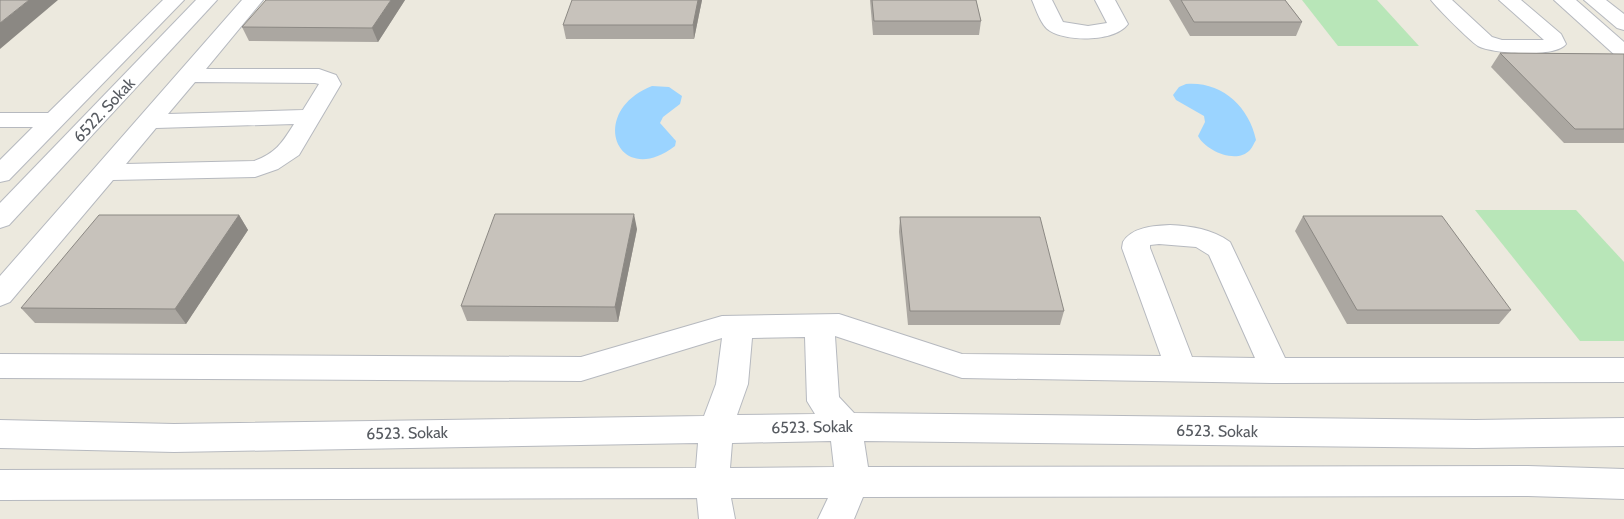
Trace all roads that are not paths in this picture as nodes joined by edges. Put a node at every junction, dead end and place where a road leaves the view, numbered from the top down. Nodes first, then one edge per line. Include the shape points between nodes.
1 (174, 0) edge
2 (207, 0) edge
3 (253, 0) edge
4 (1042, 0) edge
5 (1105, 0) edge
6 (1441, 0) edge
7 (1509, 0) edge
8 (1564, 0) edge
9 (1594, 0) edge
10 (1624, 24) edge
11 (1624, 53) edge
12 (189, 75) junction
13 (310, 117) junction
14 (0, 120) edge
15 (54, 120) junction
16 (149, 121) junction
17 (106, 172) junction
18 (0, 174) edge
19 (0, 219) edge
20 (0, 295) edge
21 (819, 325) junction
22 (738, 327) junction
23 (0, 366) edge
24 (1181, 369) junction
25 (1624, 370) edge
26 (1276, 371) junction
27 (846, 426) junction
28 (716, 428) junction
29 (1624, 432) edge
30 (0, 434) edge
31 (853, 481) junction
32 (712, 484) junction
33 (1624, 484) edge
34 (0, 485) edge
35 (717, 519) edge
36 (836, 519) edge

1 - 15 street, 6522. Sokak
2 - 19 street, 6522. Sokak
3 - 12 street
4 - 5 street via 1055,26 1074,32 1115,29 1118,24
6 - 7 street via 1485,41 1501,46 1556,44 1554,38
8 - 11 street
9 - 10 street
12 - 13 street via 325,77 330,84
12 - 16 street
13 - 16 street
13 - 17 street via 284,156 255,169
14 - 15 street
15 - 18 street, 6522. Sokak
16 - 17 street
17 - 20 street
21 - 22 street
21 - 24 street via 839,325 962,366
21 - 27 street via 824,401
22 - 23 street via 722,327 582,369
22 - 28 street via 732,384
24 - 26 street
24 - 26 street via 1136,248 1136,242 1145,236 1197,237 1220,249
25 - 26 street
27 - 28 street, 6523. Sokak
27 - 29 street, 6523. Sokak via 1466,434
27 - 31 street
28 - 30 street, 6523. Sokak via 174,438
28 - 32 street
31 - 32 street
31 - 33 street via 1528,481
31 - 36 street
32 - 34 street
32 - 35 street

